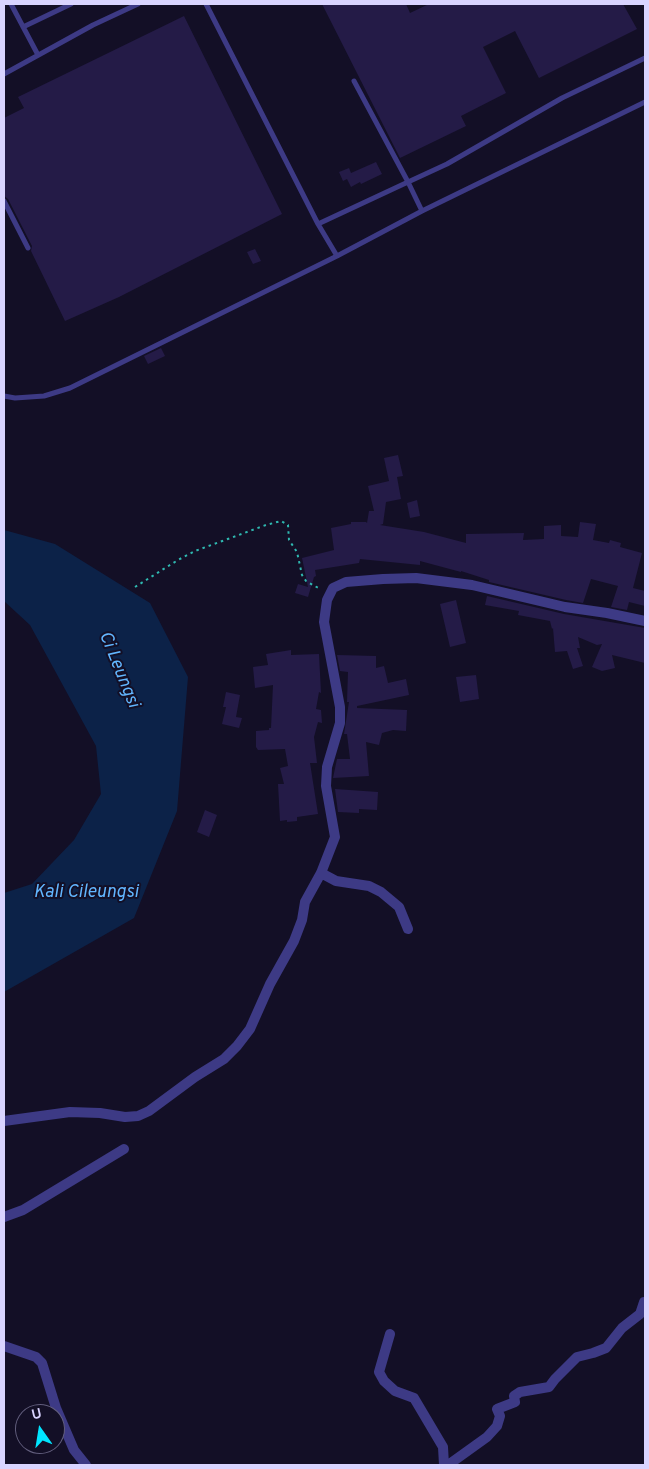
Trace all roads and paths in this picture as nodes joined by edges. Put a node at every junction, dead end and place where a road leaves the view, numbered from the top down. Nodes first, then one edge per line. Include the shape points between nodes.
1 (10, 4) edge
2 (70, 4) edge
3 (138, 4) edge
4 (206, 4) edge
5 (23, 27) junction
6 (38, 55) junction
7 (645, 58) edge
8 (4, 74) edge
9 (354, 80) dead end
10 (645, 102) edge
11 (408, 182) junction
12 (4, 201) edge
13 (422, 211) junction
14 (318, 224) junction
15 (28, 248) dead end
16 (337, 256) junction
17 (4, 396) edge
18 (135, 587) dead end
19 (329, 594) junction
20 (645, 621) edge
21 (321, 874) junction
22 (408, 929) dead end
23 (4, 1121) edge
24 (124, 1149) dead end
25 (4, 1216) edge
26 (645, 1302) edge
27 (390, 1334) dead end
28 (4, 1346) edge
29 (86, 1465) edge
30 (444, 1465) edge
31 (448, 1465) edge

1 - 5 lane
2 - 5 lane
3 - 6 lane
4 - 14 lane
5 - 6 lane
6 - 8 lane
7 - 11 lane via 562,98 447,164
9 - 11 lane
10 - 13 lane
11 - 13 lane
11 - 14 lane
12 - 15 lane
13 - 16 lane
14 - 16 lane
16 - 17 lane via 70,388 44,396
18 - 19 path via 195,551 284,521 288,525 289,540 297,552 302,575 306,581
19 - 20 street via 333,588 346,582 416,578 472,585 565,607
19 - 21 street via 324,622 340,707 340,723 327,767 326,786 335,837
21 - 22 street via 381,892 399,907
21 - 23 street via 305,902 294,941 250,1028 224,1059 138,1116 70,1112
24 - 25 street via 24,1210
26 - 31 street via 640,1314 622,1328 606,1348 576,1357 549,1387 520,1392 514,1396 514,1402 497,1409 500,1416 497,1426
27 - 30 street via 379,1372 395,1391 414,1398 443,1447
28 - 29 street via 42,1363 74,1450

